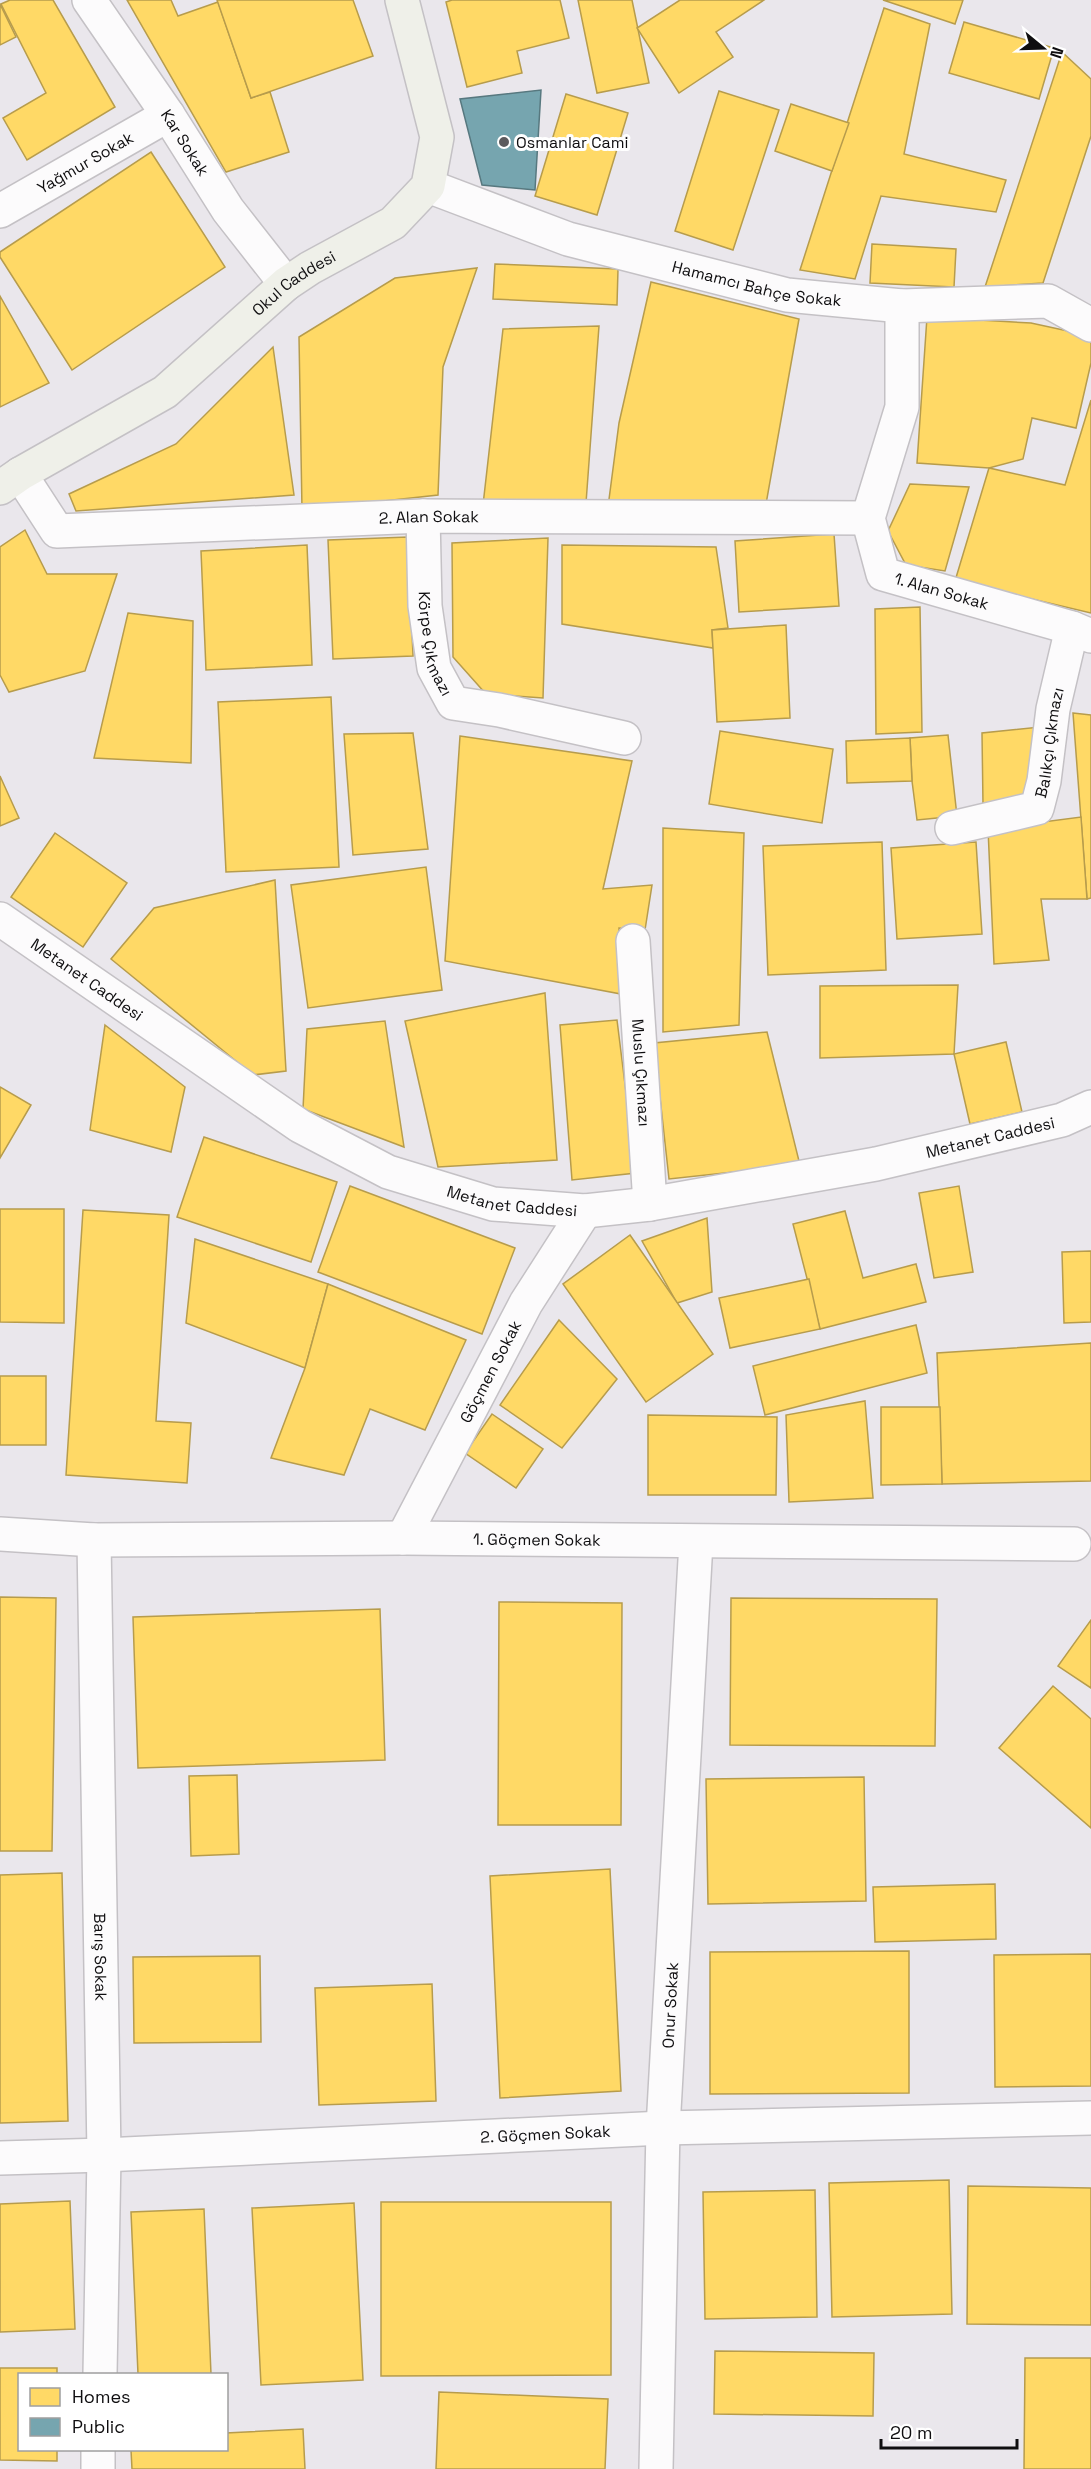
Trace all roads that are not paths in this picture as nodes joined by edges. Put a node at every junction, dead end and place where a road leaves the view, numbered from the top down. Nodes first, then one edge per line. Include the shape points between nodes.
1 (89, 0) edge
2 (402, 0) edge
3 (168, 115) junction
4 (428, 186) junction
5 (0, 210) edge
6 (286, 284) junction
7 (902, 306) junction
8 (1091, 325) edge
9 (10, 481) edge
10 (423, 516) junction
11 (868, 518) junction
12 (1082, 632) edge
13 (624, 738) dead end
14 (952, 828) dead end
15 (0, 919) edge
16 (633, 941) dead end
17 (1091, 1107) edge
18 (650, 1204) junction
19 (585, 1211) junction
20 (0, 1534) edge
21 (403, 1538) junction
22 (94, 1540) junction
23 (696, 1542) junction
24 (1074, 1544) dead end
25 (1091, 2118) edge
26 (663, 2128) junction
27 (104, 2155) junction
28 (0, 2158) edge
29 (100, 2373) edge
30 (98, 2451) edge
31 (98, 2469) edge
32 (656, 2469) edge

1 - 3 street, Kar Sokak
2 - 4 street via 437,137
3 - 5 street, Yağmur Sokak
3 - 6 street, Kar Sokak via 228,210
4 - 6 street, Okul Caddesi via 393,223
4 - 7 street, Hamamcı Bahçe Sokak via 568,239 776,292
6 - 9 street, Okul Caddesi via 165,392
7 - 8 street, Hamamcı Bahçe Sokak via 1048,301
7 - 11 street via 902,407
9 - 10 street, 2. Alan Sokak via 57,531
10 - 11 street, 2. Alan Sokak
10 - 13 street, Körpe Çıkmazı via 425,606 434,668 453,703
11 - 12 street, 1. Alan Sokak via 883,574
12 - 14 street, Balıkçı Çıkmazı via 1053,710 1037,808
15 - 19 street, Metanet Caddesi via 300,1126 388,1172 493,1204
16 - 18 street, Muslu Çıkmazı
17 - 18 street, Metanet Caddesi via 1062,1120 876,1164
18 - 19 street, Metanet Caddesi
19 - 21 street, Göçmen Sokak via 526,1303
20 - 22 street, 1. Göçmen Sokak
21 - 22 street, 1. Göçmen Sokak
21 - 23 street, 1. Göçmen Sokak
22 - 27 street, Barış Sokak
23 - 24 street, 1. Göçmen Sokak
23 - 26 street, Onur Sokak
25 - 26 street, 2. Göçmen Sokak
26 - 27 street, 2. Göçmen Sokak
26 - 32 street, Onur Sokak
27 - 28 street, 2. Göçmen Sokak
27 - 29 street, Barış Sokak
30 - 31 street

